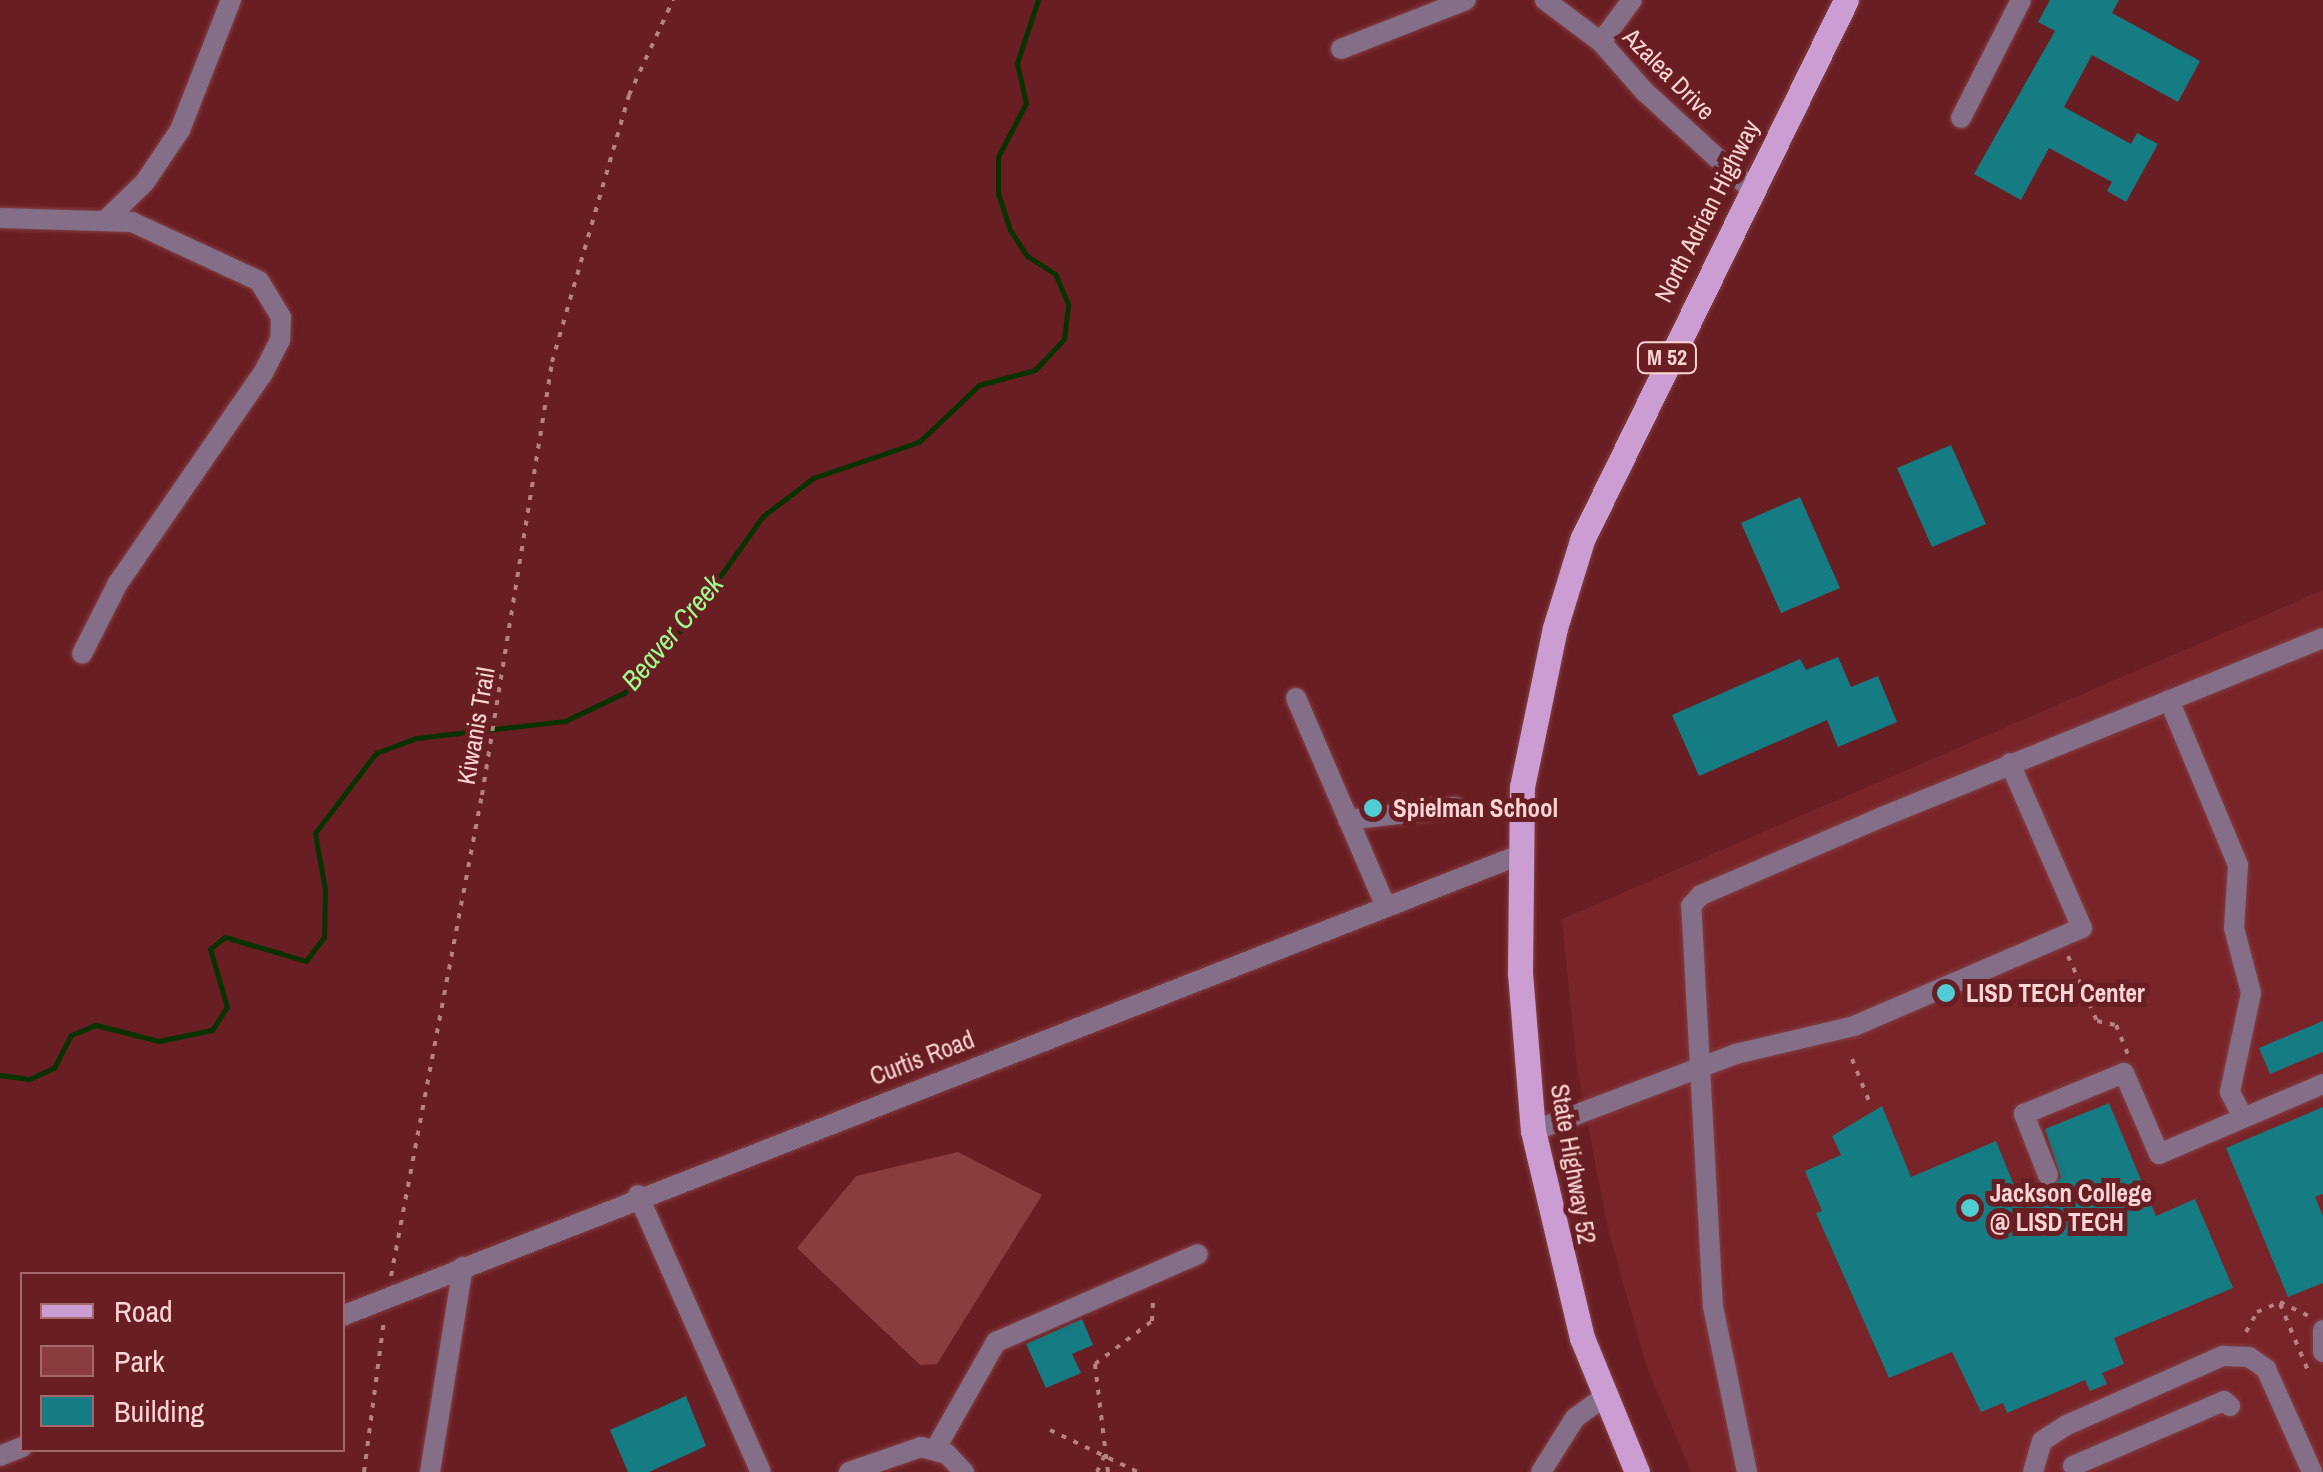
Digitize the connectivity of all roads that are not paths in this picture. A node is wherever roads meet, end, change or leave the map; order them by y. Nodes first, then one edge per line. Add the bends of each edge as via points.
1 (230, 0) edge
2 (1466, 0) edge
3 (1545, 0) edge
4 (1632, 0) edge
5 (1846, 0) edge
6 (2020, 0) edge
7 (1419, 9) edge
8 (1601, 42) junction
9 (1341, 49) dead end
10 (1961, 118) dead end
11 (1752, 190) junction
12 (0, 218) edge
13 (106, 220) junction
14 (2323, 638) edge
15 (82, 654) dead end
16 (1296, 698) dead end
17 (2169, 700) junction
18 (2010, 763) junction
19 (1455, 806) dead end
20 (1348, 820) junction
21 (1522, 854) junction
22 (1385, 905) junction
23 (1702, 1072) junction
24 (2323, 1084) edge
25 (2243, 1118) junction
26 (1532, 1131) junction
27 (2048, 1175) dead end
28 (638, 1195) junction
29 (1198, 1254) dead end
30 (463, 1267) junction
31 (345, 1315) edge
32 (2318, 1324) edge
33 (2323, 1352) edge
34 (1604, 1398) junction
35 (2230, 1406) dead end
36 (936, 1448) junction
37 (2074, 1466) dead end
38 (430, 1472) edge
39 (761, 1472) edge
40 (849, 1472) edge
41 (964, 1472) edge
42 (1541, 1472) edge
43 (1637, 1472) edge
44 (1747, 1472) edge
45 (2033, 1472) edge
46 (2312, 1472) edge

1 - 13 street via 180,130 145,182
2 - 7 street
3 - 8 street, Azalea Drive
4 - 8 street
5 - 11 main road, North Adrian Highway / M 52
6 - 10 street
7 - 9 street
8 - 11 street, Azalea Drive
11 - 21 main road, North Adrian Highway / M 52 via 1582,540 1532,733
12 - 13 street
13 - 15 street via 132,222 260,282 281,317 280,340 118,585
14 - 17 street
16 - 20 street
17 - 18 street
17 - 25 street via 2238,865 2234,928 2251,992 2230,1092
18 - 23 street via 1701,895 1688,922
18 - 23 street via 2082,928 1854,1026 1736,1054
19 - 20 street
20 - 22 street
21 - 22 street, Curtis Road
21 - 26 main road, State Highway 52 via 1520,974
22 - 28 street, Curtis Road
23 - 26 street
23 - 44 street via 1713,1307
24 - 25 street
25 - 27 street via 2160,1154 2124,1072 2024,1114
26 - 34 main road, State Highway 52 via 1558,1252
28 - 30 street, Curtis Road
28 - 39 street
29 - 36 street via 996,1342
30 - 31 street, Curtis Road
30 - 38 street
32 - 33 street
34 - 42 street via 1575,1418
34 - 43 main road, State Highway 52
35 - 37 street via 2224,1401
36 - 40 street
36 - 41 street
45 - 46 street via 2042,1440 2223,1356 2248,1357 2266,1368

